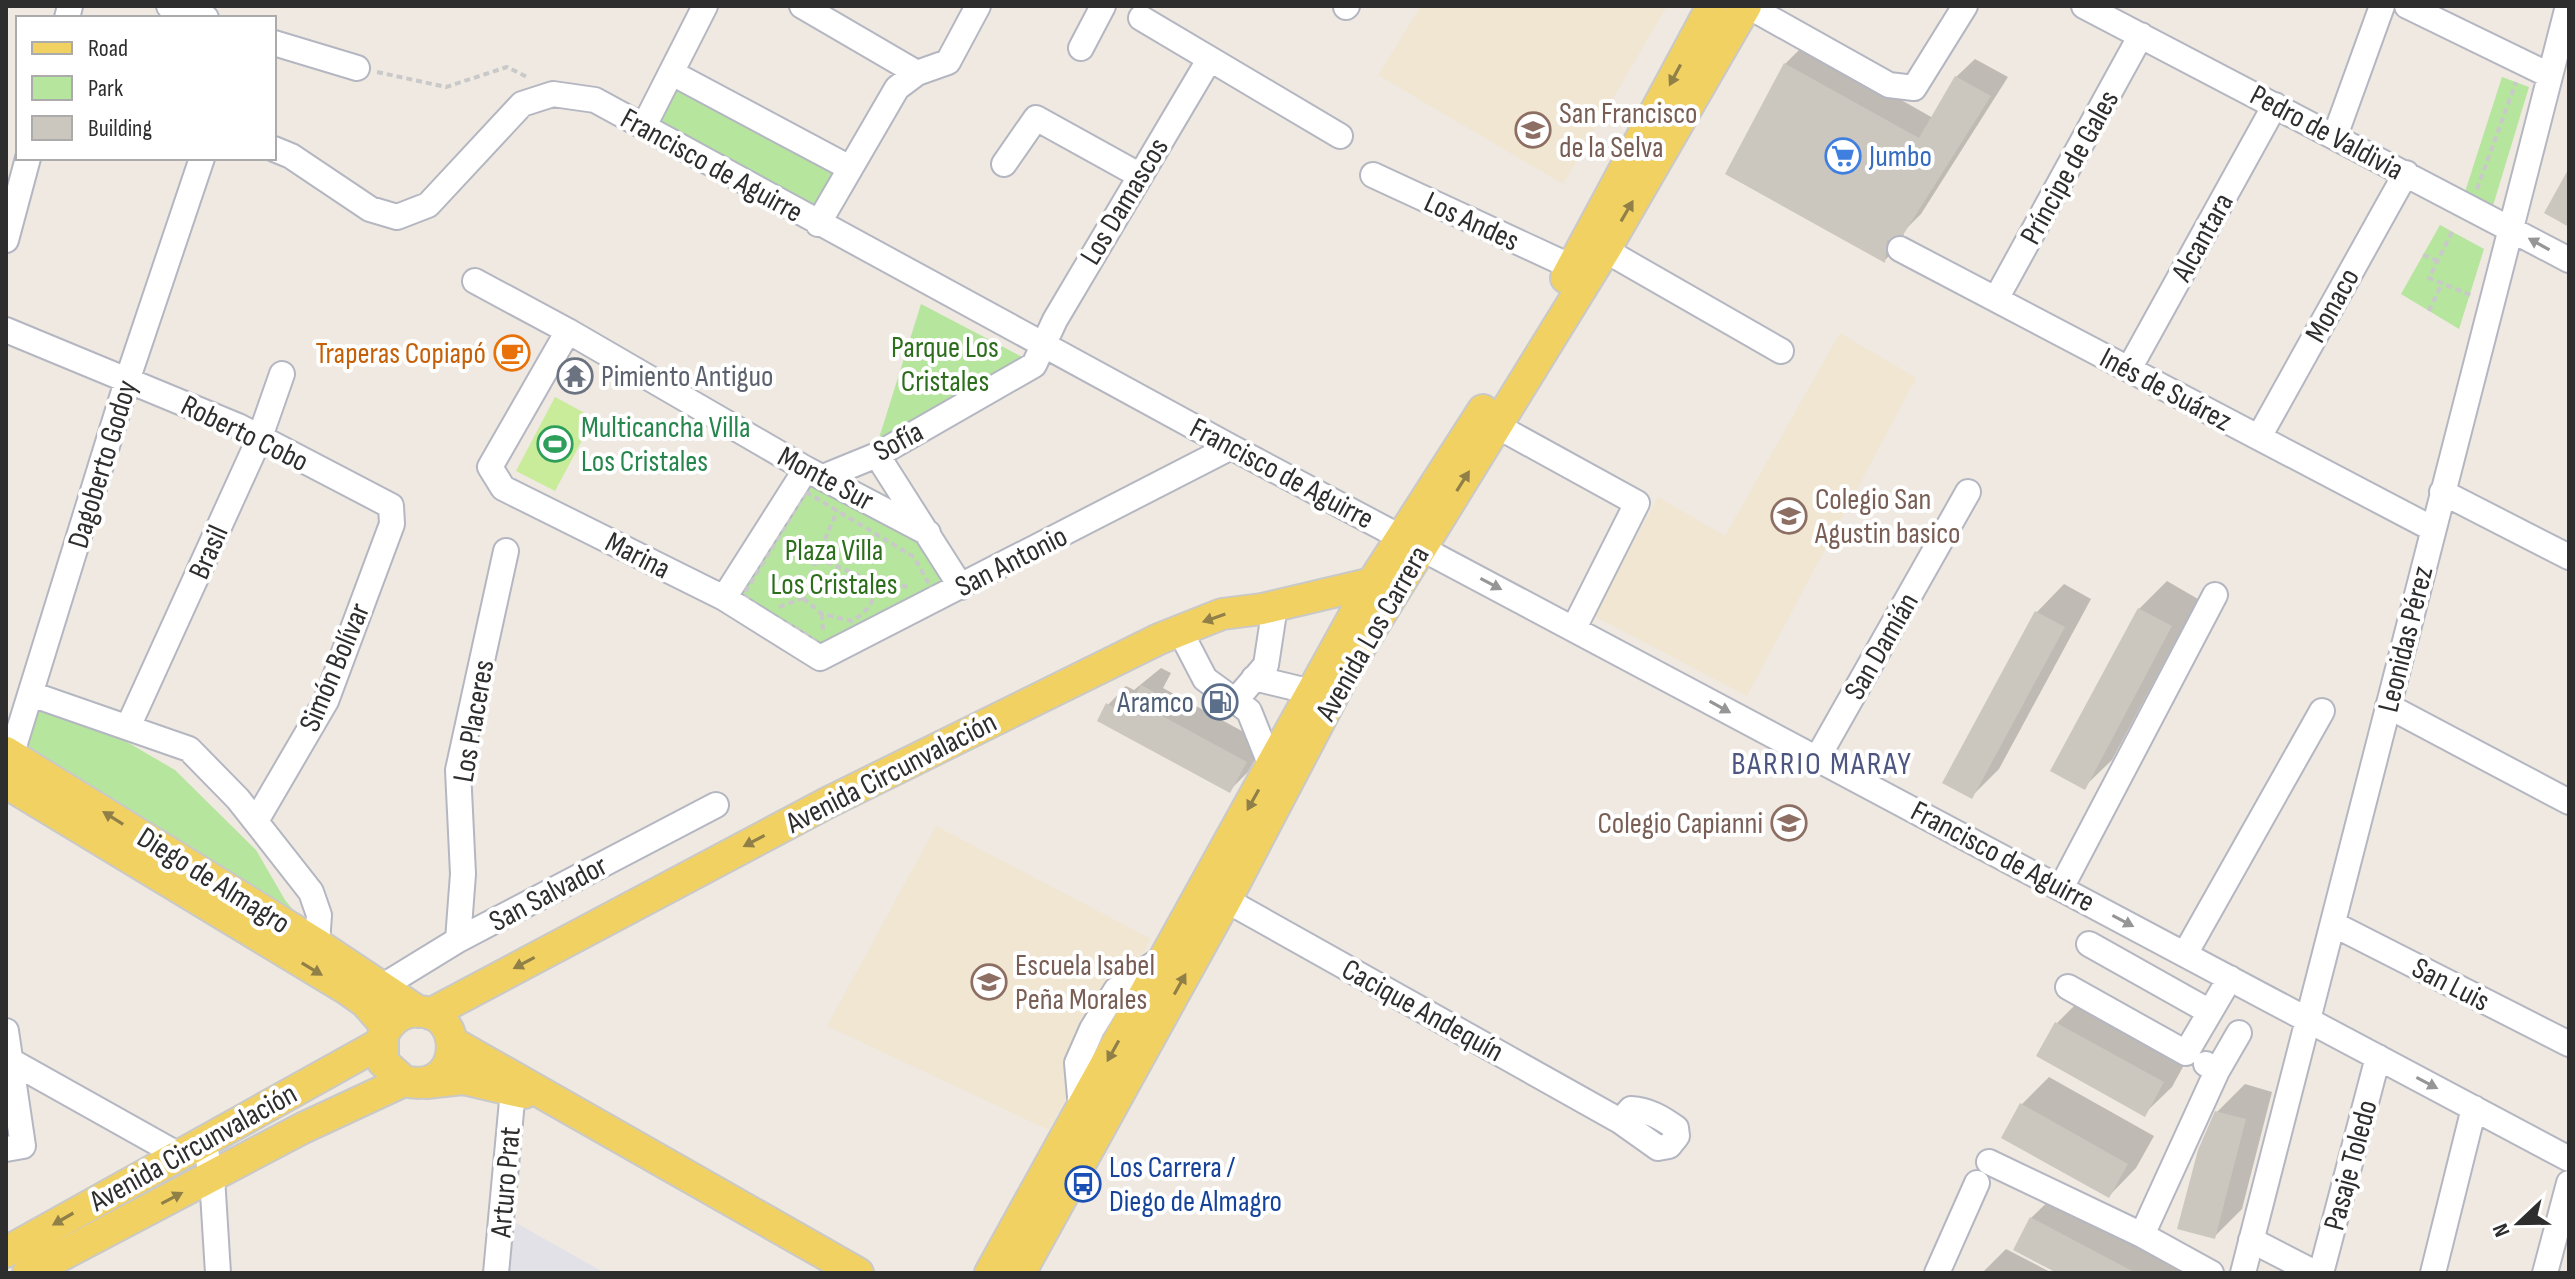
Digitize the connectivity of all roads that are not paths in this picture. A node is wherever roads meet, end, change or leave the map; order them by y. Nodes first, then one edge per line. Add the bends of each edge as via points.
1 (169, 6) edge
2 (705, 6) edge
3 (802, 6) edge
4 (978, 6) edge
5 (1103, 6) edge
6 (1712, 6) edge
7 (1747, 6) edge
8 (1965, 6) edge
9 (2382, 6) edge
10 (2407, 6) edge
11 (2568, 6) edge
12 (2092, 8) edge
13 (203, 13) edge
14 (1141, 18) dead end
15 (2141, 35) junction
16 (2565, 35) edge
17 (276, 44) edge
18 (1081, 48) dead end
19 (1209, 60) junction
20 (357, 68) road end
21 (672, 73) junction
22 (917, 73) junction
23 (2549, 75) junction
24 (2275, 105) junction
25 (644, 126) junction
26 (1340, 136) dead end
27 (2335, 136) junction
28 (276, 150) edge
29 (27, 160) edge
30 (201, 160) edge
31 (1004, 164) dead end
32 (850, 168) junction
33 (2406, 173) junction
34 (1139, 175) junction
35 (1373, 175) dead end
36 (818, 224) junction
37 (2509, 227) junction
38 (6, 240) edge
39 (1900, 249) dead end
40 (1605, 250) junction
41 (2569, 260) edge
42 (1572, 267) junction
43 (475, 281) dead end
44 (1996, 299) junction
45 (6, 330) edge
46 (568, 331) junction
47 (1046, 345) junction
48 (1781, 351) dead end
49 (2129, 369) junction
50 (282, 374) dead end
51 (128, 378) junction
52 (1497, 426) junction
53 (260, 437) junction
54 (2259, 437) junction
55 (1231, 447) junction
56 (877, 455) junction
57 (815, 473) junction
58 (1968, 492) dead end
59 (2442, 492) junction
60 (391, 506) joint
61 (2433, 529) junction
62 (928, 533) junction
63 (1412, 542) junction
64 (506, 551) dead end
65 (2569, 557) edge
66 (1372, 583) junction
67 (961, 587) junction
68 (2215, 595) dead end
69 (724, 598) junction
70 (1275, 606) junction
71 (1574, 628) junction
72 (1180, 631) junction
73 (791, 641) joint
74 (1254, 678) junction
75 (1312, 692) junction
76 (31, 694) junction
77 (1235, 701) junction
78 (2388, 706) junction
79 (2322, 711) dead end
80 (128, 727) junction
81 (1818, 757) junction
82 (8, 765) edge
83 (1271, 766) junction
84 (2569, 802) edge
85 (716, 805) dead end
86 (256, 821) junction
87 (2061, 888) junction
88 (1226, 900) junction
89 (2333, 924) junction
90 (458, 940) junction
91 (317, 944) junction
92 (2089, 944) dead end
93 (2185, 954) junction
94 (2230, 978) junction
95 (383, 986) junction
96 (2068, 987) dead end
97 (2210, 1012) junction
98 (424, 1013) junction
99 (2308, 1020) junction
100 (6, 1031) edge
101 (2239, 1033) dead end
102 (384, 1035) junction
103 (452, 1042) junction
104 (2569, 1044) edge
105 (2186, 1053) junction
106 (2378, 1057) junction
107 (11, 1061) junction
108 (2217, 1071) junction
109 (413, 1082) junction
110 (513, 1090) junction
111 (568, 1107) junction
112 (2474, 1108) junction
113 (1620, 1121) dead end
114 (203, 1139) junction
115 (6, 1149) edge
116 (177, 1154) junction
117 (2569, 1159) edge
118 (212, 1177) junction
119 (2569, 1183) edge
120 (2142, 1235) junction
121 (2251, 1240) junction
122 (6, 1252) edge
123 (28, 1273) edge
124 (218, 1273) edge
125 (496, 1273) edge
126 (858, 1273) edge
127 (990, 1273) edge
128 (1020, 1273) edge
129 (1937, 1273) edge
130 (2211, 1273) edge
131 (2243, 1273) edge
132 (2318, 1273) edge
133 (2433, 1273) edge
134 (2545, 1273) edge

1 - 13 street
2 - 21 street
3 - 22 street
4 - 22 street via 948,62
5 - 18 street
6 -> 42 main road, Avenida Los Carrera
7 - 8 street via 1889,85 1914,88
40 -> 7 main road, Avenida Los Carrera
9 - 27 street
10 - 23 street
11 - 16 street, Leonidas Pérez
12 - 15 street, Pedro de Valdivia
14 - 19 street
15 - 24 street, Pedro de Valdivia
15 - 44 street, Príncipe de Gales
16 - 23 street, Leonidas Pérez
17 - 20 street
19 - 26 street
19 - 34 street, Los Damascos
21 - 25 street
21 - 32 street, Francisco de Aguirre
22 - 32 street via 888,99
23 - 37 street, Leonidas Pérez
24 - 27 street, Pedro de Valdivia
24 - 49 street, Alcantara
25 - 28 street, Francisco de Aguirre via 595,100 553,94 522,104 428,205 397,217 370,209
25 - 36 street, Francisco de Aguirre
27 - 33 street, Pedro de Valdivia
29 - 38 street
30 - 51 street, Dagoberto Godoy
31 - 34 street via 1036,118
32 - 36 street
33 - 37 street, Pedro de Valdivia
33 - 54 street, Monaco
34 - 47 street, Los Damascos via 1055,320
35 - 42 street, Los Andes
36 - 47 street, Francisco de Aguirre
41 -> 37 street, Pedro de Valdivia
37 - 59 street, Leonidas Pérez
39 - 44 street, Inés de Suárez
40 - 48 street
40 - 52 main road, Avenida Los Carrera
42 - 63 main road, Avenida Los Carrera
43 - 46 street, Monte Sur
44 - 49 street, Inés de Suárez
45 - 51 street, Roberto Cobo
46 - 57 street, Monte Sur
46 - 69 street, Marina via 490,467 503,488
47 - 55 street, Francisco de Aguirre
47 - 56 street, Sofía via 1034,365
49 - 54 street, Inés de Suárez
50 - 53 street, Brasil
51 - 53 street, Roberto Cobo
51 - 76 street, Dagoberto Godoy
63 -> 52 main road, Avenida Los Carrera
52 - 71 street via 1637,503
53 - 60 street, Roberto Cobo
53 - 80 street, Brasil
54 - 61 street, Inés de Suárez
55 - 63 street, Francisco de Aguirre
55 - 67 street, San Antonio
56 - 57 street, Sofía
56 - 62 street
57 - 62 street, Monte Sur
57 - 69 street
58 - 81 street, San Damián
59 - 61 street, Leonidas Pérez
59 - 65 street
60 - 86 street, Simón Bolívar via 392,524 326,701
61 - 78 street, Leonidas Pérez
62 - 67 street
63 - 66 main road, Avenida Los Carrera
63 -> 71 street, Francisco de Aguirre
63 - 88 main road, Avenida Los Carrera
64 - 90 street, Los Placeres via 458,770 463,874
66 - 70 main road, Avenida Circunvalación
66 - 75 main road, Avenida Los Carrera
67 - 73 street, San Antonio via 820,658
68 - 87 street
69 - 73 street, Marina
70 -> 72 main road, Avenida Circunvalación via 1222,614
70 - 74 street via 1266,665
71 -> 81 street, Francisco de Aguirre
72 - 77 street via 1205,679
72 -> 98 main road, Avenida Circunvalación via 827,803
74 - 75 street
74 - 77 street
75 - 83 main road, Avenida Los Carrera
76 - 80 street
76 - 82 street, Dagoberto Godoy
77 - 83 street via 1249,711
78 - 84 street
78 - 89 street, Leonidas Pérez
79 - 93 street
80 - 86 street via 189,749
81 - 87 street, Francisco de Aguirre
91 -> 82 main road, Diego de Almagro
82 -> 102 main road, Diego de Almagro via 365,1002
83 -> 127 main road, Avenida Los Carrera
85 - 90 street, San Salvador
86 - 91 street via 316,903
87 -> 93 street, Francisco de Aguirre
88 - 113 street, Cacique Andequín
128 -> 88 main road, Avenida Los Carrera
89 - 99 street, Leonidas Pérez
89 - 104 street, San Luis
90 - 95 street, San Salvador
91 - 95 main road, Diego de Almagro
92 - 97 street
93 - 94 street, Francisco de Aguirre
94 - 97 street
94 - 99 street, Francisco de Aguirre
95 - 98 main road, Diego de Almagro
96 - 105 street
97 - 105 street
98 - 102 main road, Avenida Circunvalación via 401,1015
98 - 103 main road via 445,1025
99 - 106 street, Francisco de Aguirre
99 - 121 street, Leonidas Pérez
100 - 107 street
101 - 108 street
102 - 109 main road via 383,1062
102 - 114 main road, Avenida Circunvalación
103 - 109 main road, Avenida Circunvalación via 446,1069
103 - 111 main road
105 - 108 street
106 -> 112 street, Francisco de Aguirre
106 - 132 street, Pasaje Toledo
107 - 115 street via 23,1146
107 - 116 street
108 - 120 street
109 - 110 main road via 463,1079
109 - 118 main road, Avenida Circunvalación via 303,1128
110 - 111 main road
110 - 125 street, Arturo Prat
111 - 126 main road
112 - 117 street, Francisco de Aguirre
112 - 133 street
114 - 116 main road, Avenida Circunvalación
114 - 118 street
116 -> 122 main road, Avenida Circunvalación
123 -> 118 main road, Avenida Circunvalación
118 - 124 street
119 - 134 street
120 - 129 street via 1983,1172
120 - 130 street
121 - 131 street, Leonidas Pérez
121 - 132 street

